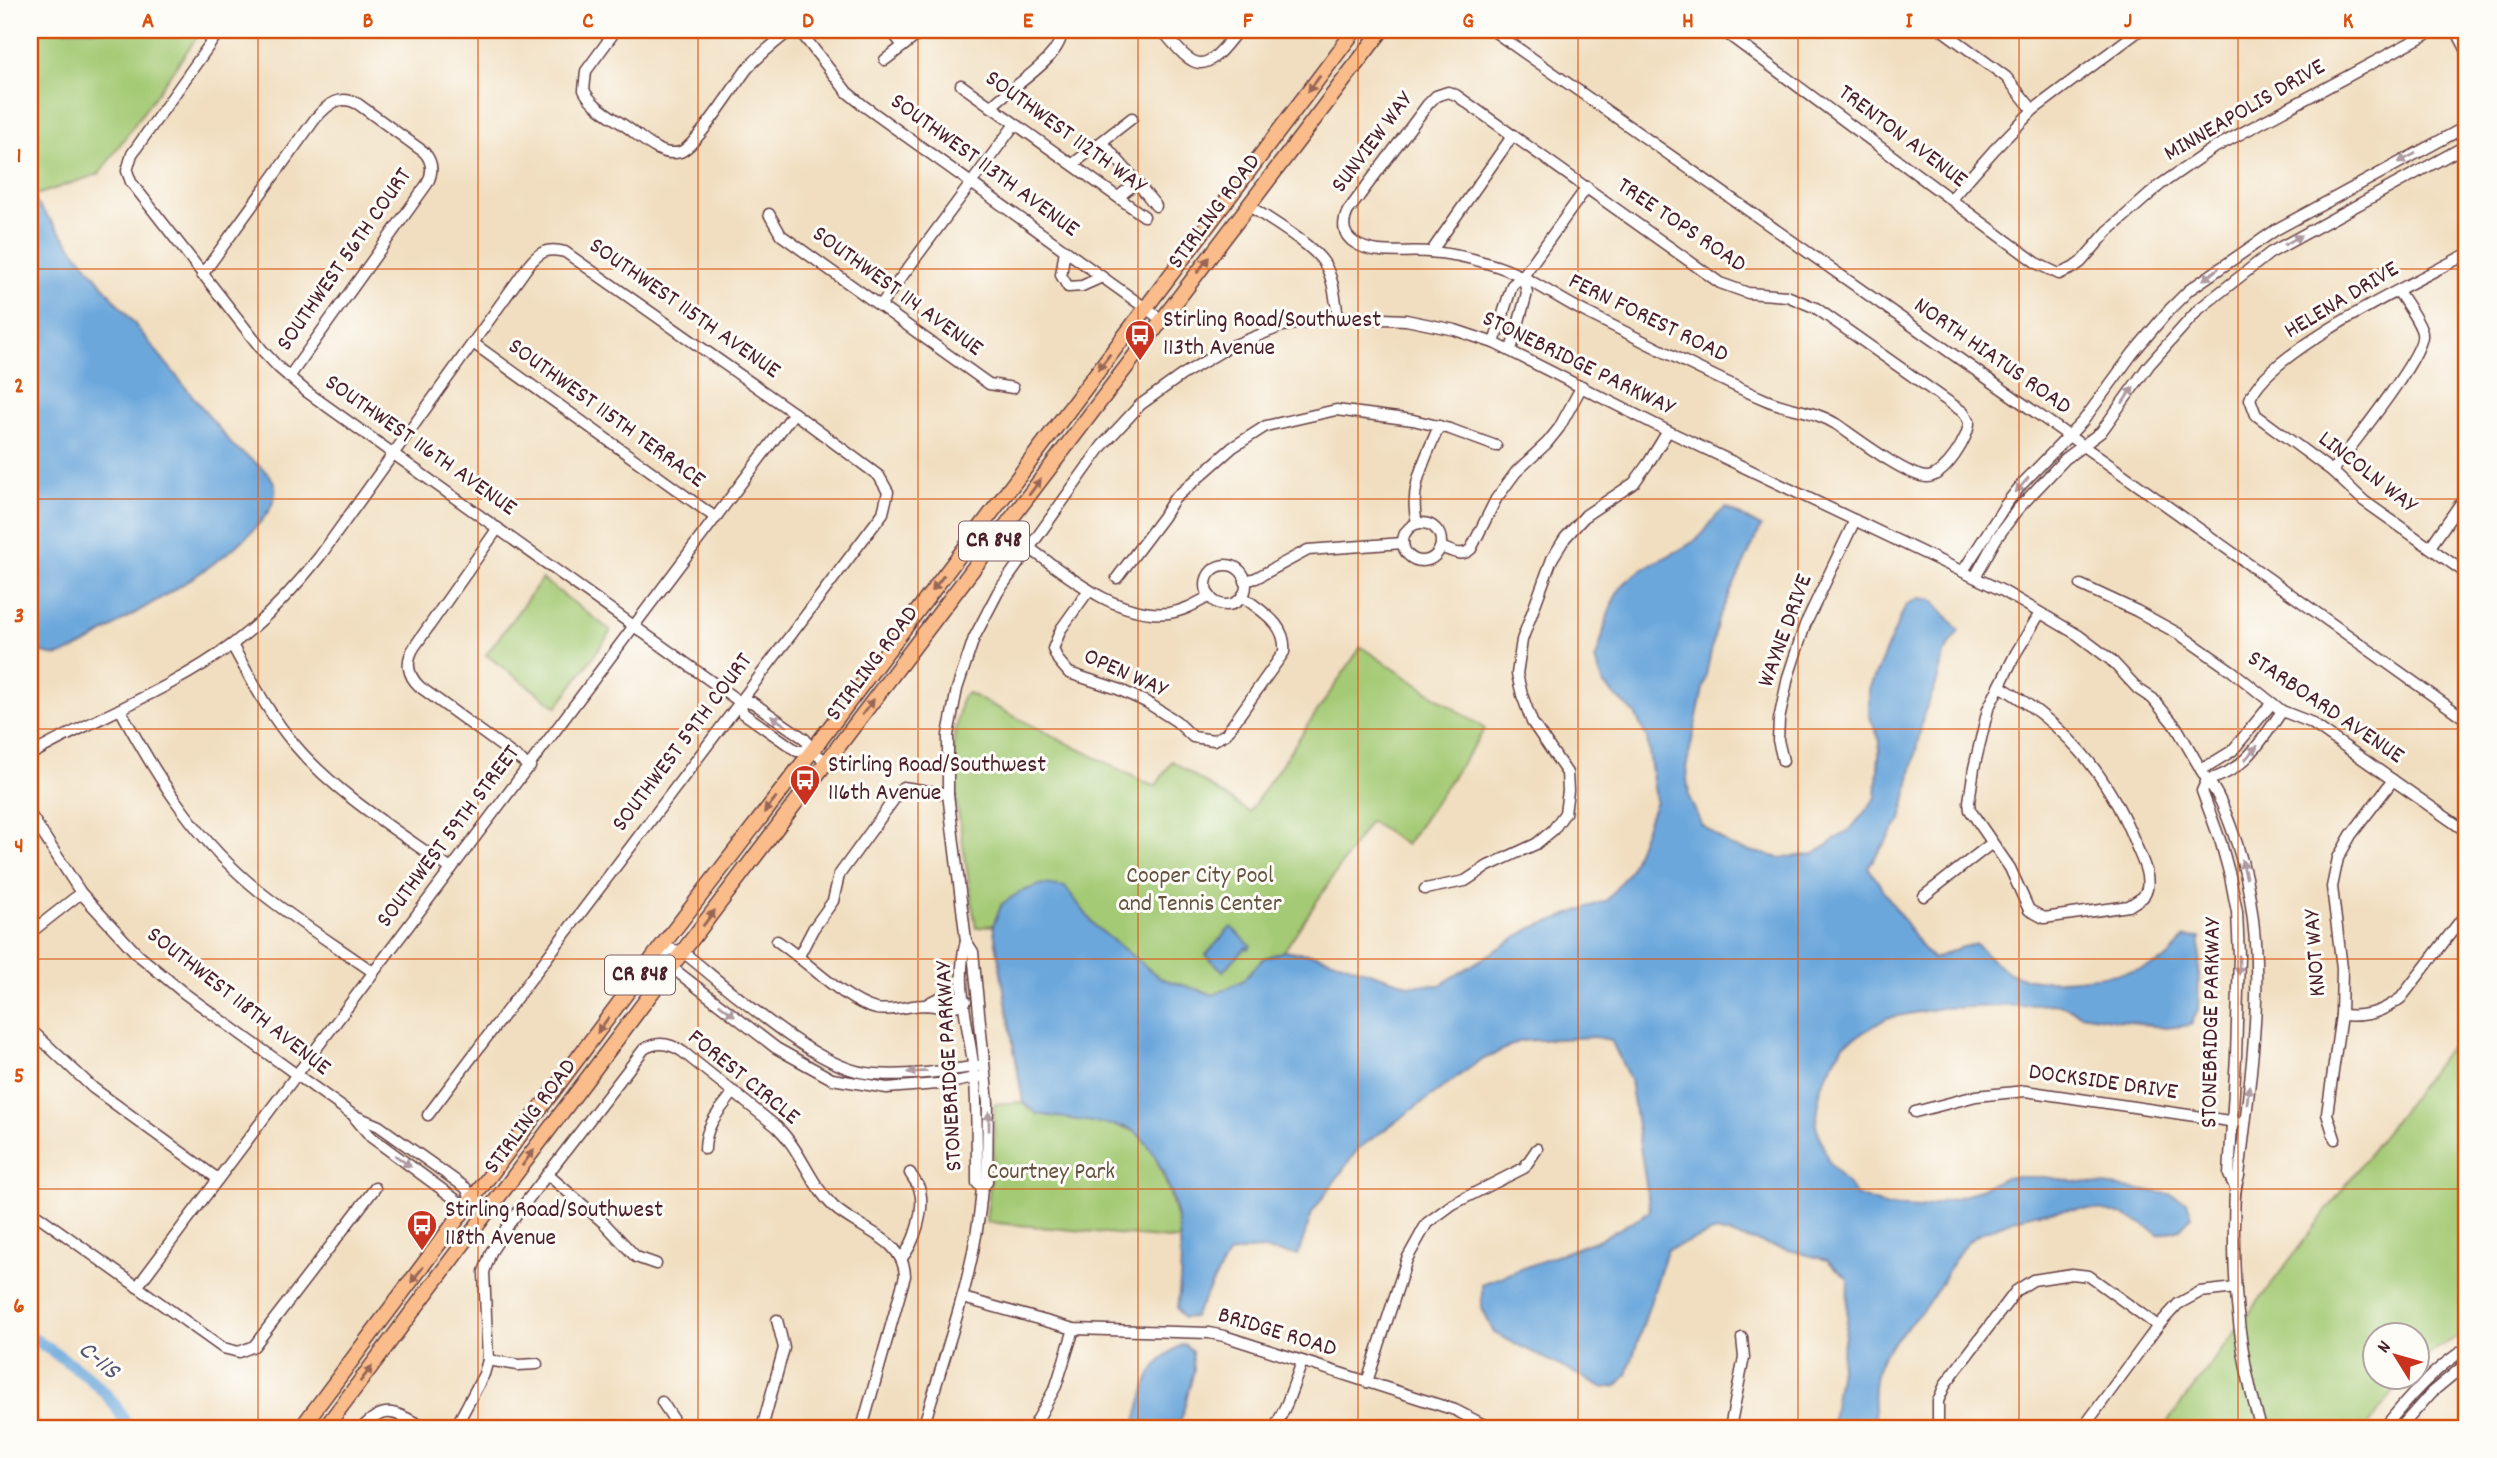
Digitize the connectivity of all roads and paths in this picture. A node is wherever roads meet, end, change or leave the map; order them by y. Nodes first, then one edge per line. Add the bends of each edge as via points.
1 (220, 30) edge
2 (616, 30) edge
3 (792, 30) edge
4 (799, 30) edge
5 (891, 30) edge
6 (924, 30) edge
7 (1162, 30) edge
8 (1238, 30) edge
9 (1355, 30) edge
10 (1382, 30) edge
11 (1492, 30) edge
12 (1722, 30) edge
13 (1942, 30) edge
14 (2140, 30) edge
15 (2434, 30) edge
16 (2456, 30) edge
17 (1062, 31) edge
18 (903, 46) junction
19 (2467, 51) edge
20 (885, 60) dead end
21 (961, 85) dead end
22 (1444, 93) joint
23 (991, 107) junction
24 (2033, 110) junction
25 (1132, 118) dead end
26 (1015, 124) junction
27 (2467, 126) edge
28 (1513, 135) junction
29 (1102, 142) junction
30 (2467, 145) edge
31 (1073, 164) junction
32 (1131, 175) junction
33 (972, 184) junction
34 (1587, 187) junction
35 (1118, 197) junction
36 (1951, 199) junction
37 (1248, 205) junction
38 (1156, 206) dead end
39 (769, 214) dead end
40 (1144, 216) dead end
41 (1343, 224) joint
42 (1065, 250) junction
43 (1431, 252) junction
44 (2467, 254) edge
45 (2059, 274) joint
46 (202, 275) junction
47 (1102, 276) junction
48 (1523, 276) junction
49 (2398, 291) junction
50 (880, 306) junction
51 (1145, 308) junction
52 (1338, 317) junction
53 (1162, 320) junction
54 (2157, 324) junction
55 (2173, 336) junction
56 (473, 343) junction
57 (1494, 343) junction
58 (1511, 350) junction
59 (289, 377) junction
60 (1582, 386) junction
61 (1013, 388) dead end
62 (2250, 399) joint
63 (794, 413) junction
64 (1439, 426) junction
65 (1668, 431) junction
66 (2069, 436) junction
67 (1496, 446) dead end
68 (2083, 446) junction
69 (394, 453) junction
70 (2332, 471) junction
71 (1934, 476) joint
72 (2467, 495) edge
73 (716, 518) junction
74 (1854, 520) junction
75 (1417, 523) junction
76 (498, 528) junction
77 (1403, 543) junction
78 (1028, 547) junction
79 (1441, 547) junction
80 (2430, 547) junction
81 (1963, 571) junction
82 (2467, 574) edge
83 (1975, 577) junction
84 (1117, 578) dead end
85 (1245, 581) junction
86 (2081, 586) dead end
87 (1089, 590) junction
88 (1210, 596) junction
89 (1242, 596) junction
90 (2040, 613) junction
91 (636, 626) junction
92 (232, 645) junction
93 (2000, 687) junction
94 (740, 702) junction
95 (2272, 703) junction
96 (120, 709) junction
97 (2282, 711) junction
98 (2467, 720) edge
99 (811, 751) junction
100 (30, 755) edge
101 (1783, 761) dead end
102 (827, 762) junction
103 (530, 767) junction
104 (2204, 775) junction
105 (2393, 780) junction
106 (948, 794) junction
107 (30, 814) edge
108 (2467, 832) edge
109 (1992, 843) junction
110 (451, 869) junction
111 (1425, 889) dead end
112 (82, 893) junction
113 (1924, 896) dead end
114 (2467, 912) edge
115 (30, 933) edge
116 (777, 941) dead end
117 (966, 941) junction
118 (661, 947) junction
119 (683, 952) junction
120 (799, 956) junction
121 (671, 967) junction
122 (373, 972) junction
123 (979, 999) junction
124 (964, 1001) junction
125 (2341, 1015) junction
126 (30, 1029) edge
127 (980, 1072) junction
128 (296, 1075) junction
129 (734, 1092) junction
130 (1915, 1112) dead end
131 (428, 1115) dead end
132 (2232, 1122) junction
133 (2245, 1124) junction
134 (2335, 1139) dead end
135 (705, 1149) dead end
136 (1537, 1149) dead end
137 (910, 1173) dead end
138 (547, 1174) junction
139 (218, 1179) junction
140 (2235, 1187) junction
141 (375, 1188) dead end
142 (472, 1202) junction
143 (30, 1210) edge
144 (488, 1213) junction
145 (901, 1259) junction
146 (656, 1264) dead end
147 (137, 1287) junction
148 (2236, 1288) junction
149 (963, 1298) junction
150 (777, 1320) dead end
151 (2158, 1326) junction
152 (1074, 1329) junction
153 (1742, 1338) dead end
154 (2467, 1348) edge
155 (488, 1360) junction
156 (1302, 1362) junction
157 (2467, 1363) edge
158 (537, 1364) dead end
159 (1367, 1382) junction
160 (663, 1402) dead end
161 (1940, 1426) edge
162 (301, 1428) edge
163 (325, 1428) edge
164 (362, 1428) edge
165 (425, 1428) edge
166 (455, 1428) edge
167 (674, 1428) edge
168 (762, 1428) edge
169 (862, 1428) edge
170 (923, 1428) edge
171 (1033, 1428) edge
172 (1275, 1428) edge
173 (1490, 1428) edge
174 (1730, 1428) edge
175 (2082, 1428) edge
176 (2261, 1428) edge
177 (2384, 1428) edge
178 (2400, 1428) edge

1 - 46 street, SOUTHWEST 116TH AVENUE via 132,154 127,171
2 - 3 street via 586,71 583,85 587,96 653,146 674,153 687,149 747,69
4 - 33 street, SOUTHWEST 113TH AVENUE via 847,92
5 - 18 street
6 - 18 street
7 - 8 street via 1185,57 1198,62 1217,56
9 -> 51 main road, STIRLING ROAD / CR 848
10 - 37 main road, STIRLING ROAD / CR 848
11 - 66 street, NORTH HIATUS ROAD
12 - 36 street, TRENTON AVENUE
13 - 24 street via 2006,77
14 - 24 street
15 - 45 street, MINNEAPOLIS DRIVE via 2212,149 2160,185 2081,262
16 - 19 street
17 - 23 street via 1053,54
18 - 20 street
21 - 23 street, SOUTHWEST 112TH WAY
22 - 28 street, TREE TOPS ROAD via 1456,95
22 - 41 street, SUNVIEW WAY via 1428,104
23 - 26 street, SOUTHWEST 112TH WAY
24 - 36 street
25 - 29 street
26 - 31 street, SOUTHWEST 112TH WAY
26 - 33 street
27 -> 54 street via 2277,229 2189,290
28 - 34 street, TREE TOPS ROAD
28 - 43 street
29 - 31 street
29 - 32 street
55 -> 30 street via 2270,253
31 - 35 street, SOUTHWEST 112TH WAY
32 - 35 street via 1131,187
32 - 38 street
33 - 42 street, SOUTHWEST 113TH AVENUE
33 - 50 street
34 - 48 street
34 - 71 street, TREE TOPS ROAD via 1720,283 1748,293 1787,296 1816,308 1957,407 1969,421 1966,437
35 - 40 street, SOUTHWEST 112TH WAY
36 - 45 street, TRENTON AVENUE via 2038,264
37 - 52 street via 1323,261 1333,284
53 -> 37 main road, STIRLING ROAD / CR 848
39 - 50 street, SOUTHWEST 114 AVENUE via 781,235
41 - 43 street, FERN FOREST ROAD via 1349,239 1363,247
42 - 47 street, SOUTHWEST 113TH AVENUE
42 - 47 street via 1061,275 1068,287
43 - 48 street, FERN FOREST ROAD
44 - 49 street, HELENA DRIVE
46 - 59 street, SOUTHWEST 116TH AVENUE
46 - 59 street, SOUTHWEST 56TH COURT via 327,105 348,99 424,152 431,165 427,184
47 - 51 street, SOUTHWEST 113TH AVENUE
48 - 57 street via 1512,285
48 - 58 street via 1527,293
48 - 71 street, FERN FOREST ROAD via 1559,299 1764,400 1824,417 1877,453 1917,474
49 - 62 street, HELENA DRIVE via 2300,348 2260,381
49 - 70 street via 2423,333 2421,347
50 - 61 street, SOUTHWEST 114 AVENUE via 989,384
51 - 53 street, SOUTHWEST 113TH AVENUE
51 -> 99 main road, STIRLING ROAD / CR 848
52 - 57 street, STONEBRIDGE PARKWAY via 1406,320
52 - 78 street, STONEBRIDGE PARKWAY via 1282,326 1227,348 1140,405 1102,446
102 -> 53 main road, STIRLING ROAD / CR 848
54 - 55 street
54 - 66 street
68 -> 55 street via 2101,432
56 - 63 street, SOUTHWEST 115TH AVENUE via 535,257 546,250 565,251
56 - 69 street
56 - 73 street, SOUTHWEST 115TH TERRACE
57 - 58 street, STONEBRIDGE PARKWAY
58 - 60 street, STONEBRIDGE PARKWAY
59 - 69 street, SOUTHWEST 116TH AVENUE
60 - 65 street, STONEBRIDGE PARKWAY
60 - 79 street via 1559,428 1501,492 1471,549 1458,553
62 - 70 street, LINCOLN WAY via 2256,415
63 - 73 street, SOUTHWEST 59TH STREET
63 - 94 street, SOUTHWEST 59TH COURT via 879,476 887,486 888,499 883,513
64 - 67 street
64 - 75 street via 1415,489
64 - 84 street via 1336,410 1266,426 1233,447 1174,499
65 - 74 street, STONEBRIDGE PARKWAY
65 - 111 street via 1634,483 1587,515 1564,538 1522,640 1517,674 1522,695 1532,722 1567,773 1565,813 1536,844 1465,881
66 - 68 street, NORTH HIATUS ROAD
66 -> 81 street via 2014,494
68 - 83 street via 2017,510
68 - 98 street, NORTH HIATUS ROAD
69 - 76 street, SOUTHWEST 116TH AVENUE
69 - 92 street via 304,576
70 - 80 street, LINCOLN WAY via 2364,501
72 - 80 street
73 - 91 street, SOUTHWEST 59TH STREET
74 - 81 street, STONEBRIDGE PARKWAY
74 - 101 street, WAYNE DRIVE via 1805,625 1788,677 1779,720
75 - 77 street via 1408,528
75 - 79 street via 1437,529
76 - 91 street, SOUTHWEST 116TH AVENUE
76 - 103 street via 415,646 408,667 420,687
77 - 79 street via 1410,557 1422,561 1434,558
77 - 85 street via 1308,550
78 - 87 street
78 - 106 street, STONEBRIDGE PARKWAY via 974,638 957,689 948,735
80 - 82 street, LINCOLN WAY
81 - 83 street, STONEBRIDGE PARKWAY
83 - 90 street, STONEBRIDGE PARKWAY
85 - 88 street via 1234,567 1221,566 1208,579
85 - 89 street
86 - 95 street, STARBOARD AVENUE via 2179,635
87 - 88 street via 1126,607 1168,613
87 - 89 street, OPEN WAY via 1061,629 1053,649 1058,660 1069,673 1137,698 1193,737 1214,740 1227,734 1284,652 1286,639 1280,626
88 - 89 street via 1226,605
90 - 93 street
90 - 104 street, STONEBRIDGE PARKWAY via 2111,660 2153,699 2177,728
91 - 94 street, SOUTHWEST 116TH AVENUE
91 - 103 street, SOUTHWEST 59TH STREET
92 - 96 street
92 - 110 street via 272,715 313,765
93 - 109 street via 1988,709 1970,810
93 - 109 street via 2056,725 2093,767 2123,816 2148,882 2143,897 2129,906 2044,918 2026,905 2010,868
94 - 99 street, SOUTHWEST 116TH AVENUE via 743,713 797,751
94 - 131 street, SOUTHWEST 59TH COURT
95 - 97 street, STARBOARD AVENUE
95 - 104 street via 2232,751
96 - 100 street
96 - 122 street via 166,790 211,844 260,891
104 -> 97 street via 2217,778 2245,761
97 - 105 street, STARBOARD AVENUE via 2310,722
99 - 102 street, SOUTHWEST 116TH AVENUE
99 -> 118 main road, STIRLING ROAD / CR 848
119 -> 102 main road, STIRLING ROAD / CR 848
103 - 110 street, SOUTHWEST 59TH STREET
104 -> 132 street, STONEBRIDGE PARKWAY via 2202,791 2221,843 2236,912 2239,956
133 -> 104 street, STONEBRIDGE PARKWAY via 2256,1009 2252,904 2237,844
105 - 108 street, STARBOARD AVENUE
105 - 125 street, KNOT WAY via 2351,835 2336,867 2332,887 2342,968
106 - 117 street, STONEBRIDGE PARKWAY
106 - 120 street via 903,787 839,875 832,901
107 - 112 street, SOUTHWEST 118TH AVENUE
109 - 113 street
110 - 122 street, SOUTHWEST 59TH STREET
112 - 115 street
112 - 128 street, SOUTHWEST 118TH AVENUE via 138,954
114 - 125 street via 2401,998 2371,1015
116 - 120 street
117 - 123 street, STONEBRIDGE PARKWAY via 973,952
117 - 124 street, STONEBRIDGE PARKWAY
118 - 119 street
118 - 121 street
118 -> 142 main road, STIRLING ROAD / CR 848
119 - 121 main road, STIRLING ROAD / CR 848
127 -> 119 street via 865,1073 838,1064 794,1040
120 - 124 street via 849,996 878,1009 926,1005 952,996
121 -> 127 street via 776,1048 832,1079 887,1088 950,1083
144 -> 121 main road, STIRLING ROAD / CR 848
122 - 128 street, SOUTHWEST 59TH STREET
123 - 124 street
123 - 127 street, STONEBRIDGE PARKWAY
124 - 127 street, STONEBRIDGE PARKWAY
125 - 134 street, KNOT WAY via 2327,1114
126 - 139 street via 93,1088
127 - 149 street, STONEBRIDGE PARKWAY via 977,1182 982,1188
128 - 139 street, SOUTHWEST 59TH STREET
128 - 142 street, SOUTHWEST 118TH AVENUE via 353,1115 401,1141 466,1188
129 - 135 street via 710,1123
129 - 138 street, FOREST CIRCLE via 674,1045 652,1044
129 - 145 street, FOREST CIRCLE via 785,1134 833,1206 886,1241
130 - 132 street, DOCKSIDE DRIVE via 1976,1096 2025,1091
132 - 133 street, DOCKSIDE DRIVE
132 - 140 street, STONEBRIDGE PARKWAY via 2229,1175
133 - 140 street, STONEBRIDGE PARKWAY
136 - 159 street via 1524,1168 1453,1204 1427,1223 1407,1259
137 - 145 street via 919,1189 920,1205 915,1238
138 - 146 street via 636,1257
138 - 155 street, FOREST CIRCLE via 491,1252 484,1272
139 - 147 street, SOUTHWEST 59TH STREET
140 - 148 street, STONEBRIDGE PARKWAY
141 - 147 street via 254,1346 239,1352 223,1348
142 - 144 street, SOUTHWEST 118TH AVENUE
142 -> 162 main road, STIRLING ROAD / CR 848
143 - 147 street
163 -> 144 main road, STIRLING ROAD / CR 848
145 - 169 street via 905,1276
148 - 151 street via 2200,1292 2178,1304
148 - 176 street, STONEBRIDGE PARKWAY via 2245,1360
149 - 152 street, BRIDGE ROAD
149 - 170 street, STONEBRIDGE PARKWAY
150 - 168 street via 784,1348
151 - 161 street via 2089,1276 2033,1280 2015,1291 1946,1383 1938,1401
151 - 175 street
152 - 156 street, BRIDGE ROAD via 1209,1333
152 - 171 street via 1056,1386
153 - 174 street via 1744,1357
154 - 177 street via 2423,1383
155 - 158 street
155 - 166 street, FOREST CIRCLE via 480,1386
156 - 159 street, BRIDGE ROAD
156 - 172 street
157 - 178 street via 2432,1392
159 - 173 street, BRIDGE ROAD via 1455,1410
160 - 167 street
164 - 165 street via 378,1413 394,1412

